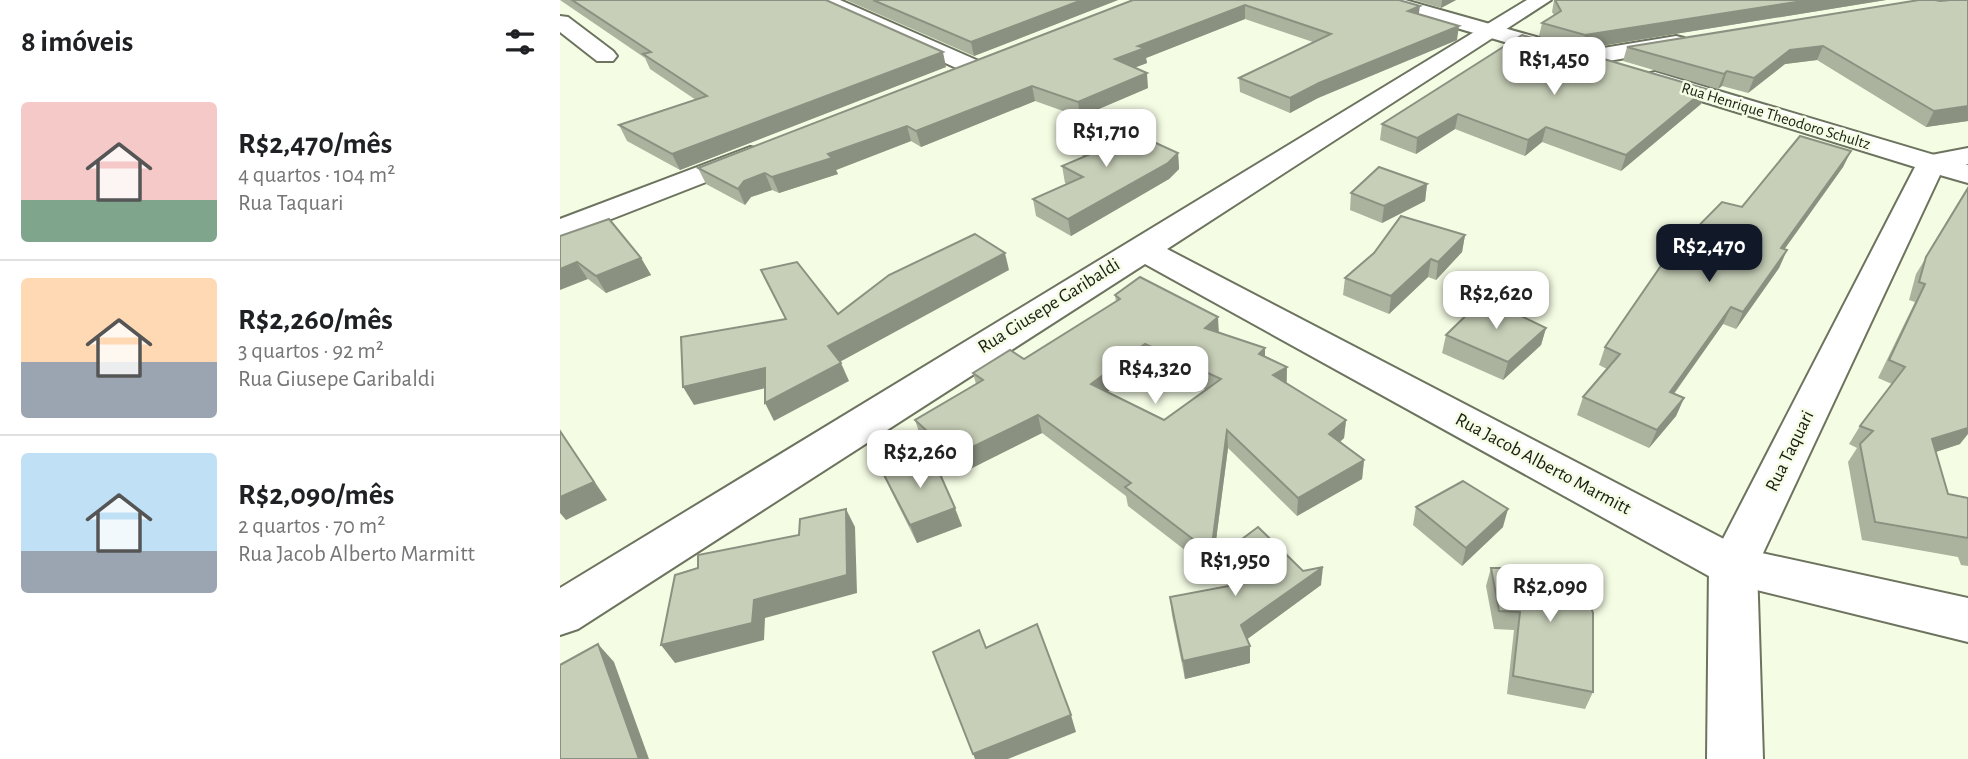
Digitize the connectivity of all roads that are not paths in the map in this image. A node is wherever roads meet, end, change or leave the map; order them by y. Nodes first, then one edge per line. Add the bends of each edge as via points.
1 (822, 0) edge
2 (1382, 0) edge
3 (1541, 0) edge
4 (560, 22) edge
5 (1491, 32) junction
6 (1695, 40) edge
7 (605, 56) dead end
8 (1585, 58) junction
9 (934, 83) edge
10 (780, 144) edge
11 (1968, 156) edge
12 (1931, 163) junction
13 (1968, 174) edge
14 (560, 230) edge
15 (1140, 248) junction
16 (1733, 566) junction
17 (560, 614) edge
18 (1968, 620) edge
19 (1735, 759) edge

1 - 9 street via 986,63
2 - 5 street, Rua Henrique Theodoro Schultz
3 - 5 street, Rua Giusepe Garibaldi
4 - 7 street
5 - 8 street, Rua Henrique Theodoro Schultz
5 - 15 street, Rua Giusepe Garibaldi
6 - 8 street
8 - 12 street, Rua Henrique Theodoro Schultz
10 - 14 street
11 - 12 street
12 - 13 street, Rua Henrique Theodoro Schultz
12 - 16 street, Rua Taquari
15 - 16 street, Rua Jacob Alberto Marmitt
15 - 17 street, Rua Giusepe Garibaldi
16 - 18 street, Rua Jacob Alberto Marmitt
16 - 19 street, Rua Taquari

